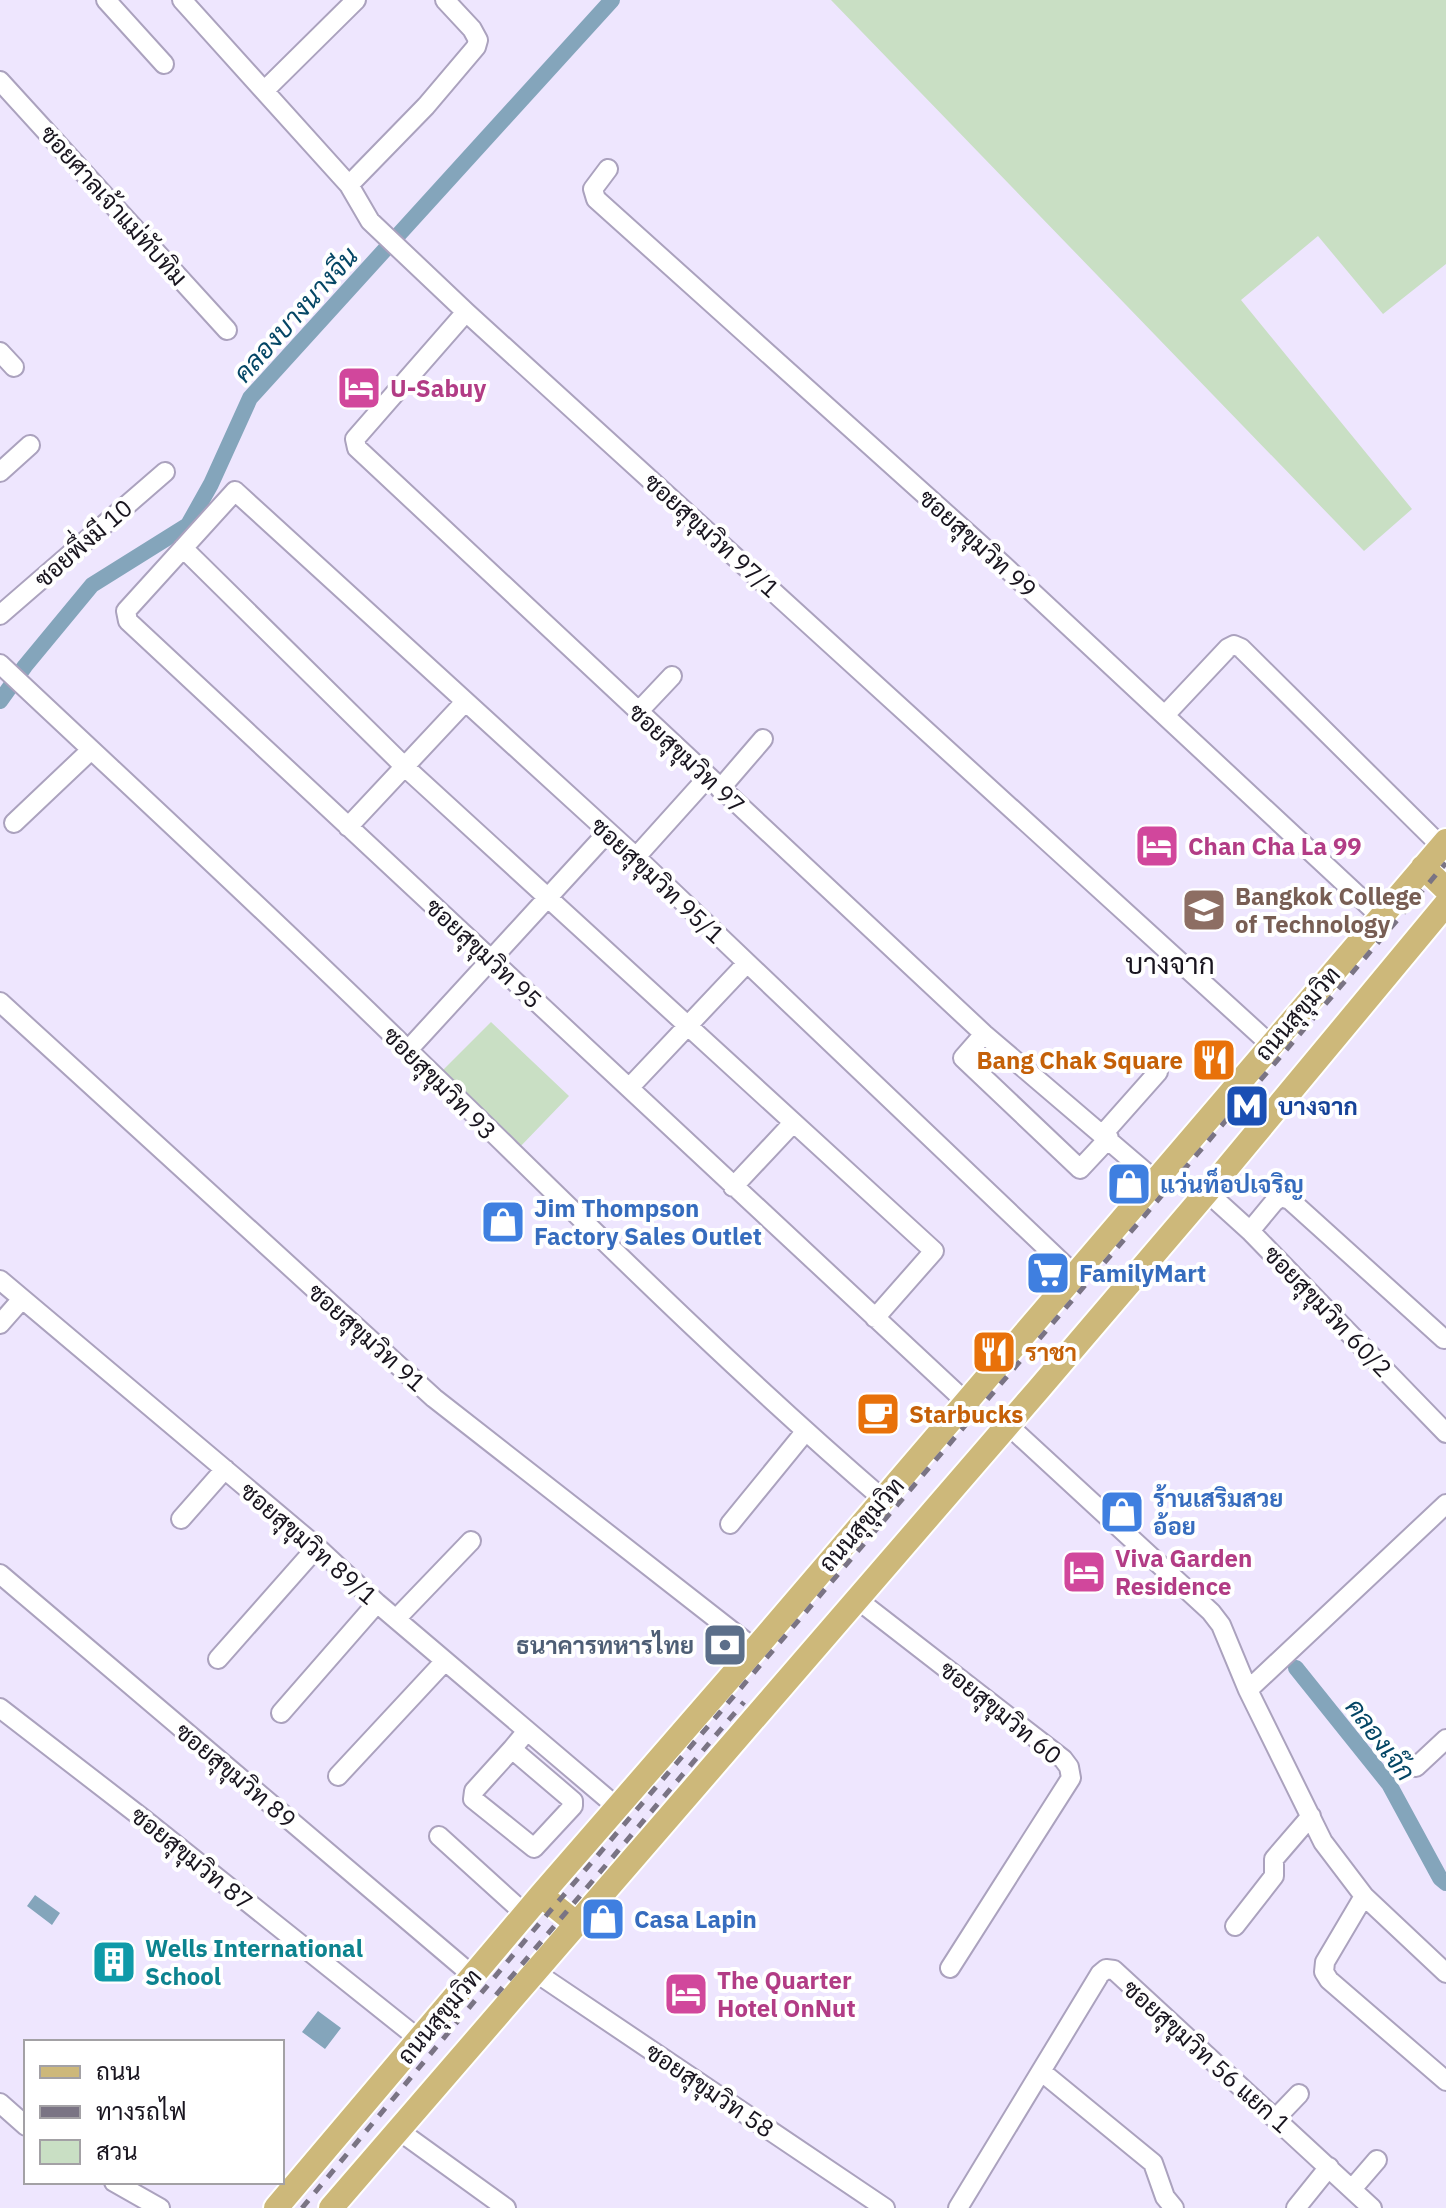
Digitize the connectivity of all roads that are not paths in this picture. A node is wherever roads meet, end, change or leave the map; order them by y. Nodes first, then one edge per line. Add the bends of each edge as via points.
1 (106, 0) edge
2 (182, 0) edge
3 (356, 0) edge
4 (445, 0) edge
5 (164, 64) dead end
6 (0, 81) edge
7 (264, 91) junction
8 (608, 169) dead end
9 (349, 185) junction
10 (466, 312) junction
11 (227, 330) dead end
12 (0, 352) edge
13 (14, 367) dead end
14 (30, 445) dead end
15 (0, 472) edge
16 (165, 472) dead end
17 (235, 491) joint
18 (183, 548) junction
19 (0, 615) edge
20 (0, 664) edge
21 (672, 676) dead end
22 (465, 702) junction
23 (638, 712) junction
24 (1165, 715) junction
25 (763, 739) dead end
26 (91, 750) junction
27 (405, 767) junction
28 (714, 783) junction
29 (14, 823) dead end
30 (348, 827) junction
31 (607, 833) junction
32 (1444, 843) edge
33 (636, 857) junction
34 (1417, 875) junction
35 (548, 899) junction
36 (1444, 905) edge
37 (1381, 917) junction
38 (491, 960) junction
39 (747, 963) junction
40 (0, 1002) edge
41 (689, 1027) junction
42 (984, 1034) junction
43 (1270, 1044) junction
44 (408, 1050) junction
45 (1158, 1072) dead end
46 (629, 1088) junction
47 (793, 1123) junction
48 (1106, 1136) junction
49 (1156, 1181) junction
50 (733, 1187) junction
51 (1207, 1192) junction
52 (1250, 1231) junction
53 (1075, 1275) junction
54 (0, 1280) edge
55 (22, 1299) junction
56 (875, 1318) junction
57 (0, 1324) edge
58 (1444, 1339) dead end
59 (966, 1402) junction
60 (1008, 1425) junction
61 (805, 1432) junction
62 (1446, 1433) edge
63 (225, 1469) junction
64 (883, 1499) junction
65 (1446, 1504) edge
66 (181, 1519) dead end
67 (730, 1524) dead end
68 (471, 1541) dead end
69 (317, 1547) junction
70 (0, 1574) edge
71 (858, 1600) junction
72 (377, 1603) junction
73 (396, 1619) junction
74 (755, 1649) junction
75 (218, 1659) dead end
76 (445, 1661) junction
77 (1248, 1690) junction
78 (0, 1708) edge
79 (281, 1713) dead end
80 (527, 1731) junction
81 (1446, 1739) edge
82 (512, 1749) junction
83 (1416, 1767) dead end
84 (338, 1776) dead end
85 (617, 1807) junction
86 (1311, 1816) junction
87 (439, 1836) dead end
88 (541, 1895) junction
89 (1364, 1896) junction
90 (525, 1914) junction
91 (577, 1924) junction
92 (1235, 1926) dead end
93 (950, 1968) dead end
94 (535, 1972) junction
95 (1446, 1973) edge
96 (472, 1975) junction
97 (419, 2039) junction
98 (1042, 2072) junction
99 (1446, 2081) edge
100 (1299, 2094) dead end
101 (0, 2103) edge
102 (1276, 2118) junction
103 (24, 2124) edge
104 (398, 2130) junction
105 (1377, 2160) dead end
106 (1329, 2167) junction
107 (118, 2184) edge
108 (1352, 2189) junction
109 (160, 2208) edge
110 (276, 2208) edge
111 (331, 2208) edge
112 (506, 2208) edge
113 (885, 2208) edge
114 (958, 2208) edge
115 (1174, 2208) edge
116 (1296, 2208) edge
117 (1372, 2208) edge

1 - 5 street
2 - 7 street, ซอยสุขุมวิท 97/1
3 - 7 street
4 - 9 street via 472,29 476,47
6 - 11 street, ซอยศาลเจ้าแม่ทับทิม
7 - 9 street, ซอยสุขุมวิท 97/1
8 - 24 street, ซอยสุขุมวิท 99 via 593,189 596,199
9 - 10 street, ซอยสุขุมวิท 97/1 via 370,221
10 - 23 street, ซอยสุขุมวิท 97 via 354,444
10 - 43 street, ซอยสุขุมวิท 97/1
12 - 13 street
14 - 15 street
16 - 19 street, ซอยพึ่งมี 10
17 - 18 street, ซอยสุขุมวิท 95
17 - 22 street, ซอยสุขุมวิท 95/1
18 - 27 street
18 - 30 street, ซอยสุขุมวิท 95 via 126,611 128,621
20 - 26 street, ซอยสุขุมวิท 93
21 - 23 street
22 - 27 street
22 - 31 street, ซอยสุขุมวิท 95/1
23 - 28 street, ซอยสุขุมวิท 97
24 - 32 street via 1228,648 1241,648
24 - 37 street, ซอยสุขุมวิท 99
25 - 28 street
26 - 29 street
26 - 44 street, ซอยสุขุมวิท 93
27 - 30 street
27 - 35 street
28 - 33 street
28 - 42 street, ซอยสุขุมวิท 97
30 - 38 street, ซอยสุขุมวิท 95
31 - 33 street, ซอยสุขุมวิท 95/1
31 - 35 street
32 - 34 main road, ถนนสุขุมวิท
33 - 39 street, ซอยสุขุมวิท 95/1
34 - 36 main road
34 - 37 main road, ถนนสุขุมวิท
35 - 38 street
35 - 41 street
36 - 51 main road, ถนนสุขุมวิท
37 - 43 main road, ถนนสุขุมวิท
38 - 44 street
38 - 46 street, ซอยสุขุมวิท 95
39 - 41 street
39 - 53 street, ซอยสุขุมวิท 95/1
40 - 74 street, ซอยสุขุมวิท 91 via 434,1398
41 - 46 street
41 - 47 street
42 - 48 street, ซอยสุขุมวิท 97
42 - 48 street via 963,1058 1080,1169
43 - 49 main road, ถนนสุขุมวิท
44 - 61 street, ซอยสุขุมวิท 93
45 - 48 street
46 - 50 street, ซอยสุขุมวิท 95
47 - 50 street
47 - 56 street via 934,1251
48 - 49 street, ซอยสุขุมวิท 97
49 - 53 main road, ถนนสุขุมวิท
50 - 56 street, ซอยสุขุมวิท 95
51 - 52 street, ซอยสุขุมวิท 60/2
51 - 60 main road, ถนนสุขุมวิท
52 - 58 street via 1274,1202 1281,1197 1290,1200
52 - 62 street, ซอยสุขุมวิท 60/2
53 - 59 main road, ถนนสุขุมวิท
54 - 55 street, ซอยสุขุมวิท 89/1
55 - 57 street
55 - 63 street, ซอยสุขุมวิท 89/1
56 - 59 street, ซอยสุขุมวิท 95
59 - 64 main road, ถนนสุขุมวิท
60 - 71 main road, ถนนสุขุมวิท
60 - 77 street via 1211,1612
61 - 64 street, ซอยสุขุมวิท 93
61 - 67 street
63 - 66 street
63 - 69 street, ซอยสุขุมวิท 89/1
64 - 74 main road, ถนนสุขุมวิท
65 - 77 street
68 - 73 street
69 - 72 street, ซอยสุขุมวิท 89/1
69 - 75 street
70 - 96 street, ซอยสุขุมวิท 89
71 - 91 main road, ถนนสุขุมวิท
71 - 93 street, ซอยสุขุมวิท 60 via 1069,1767 1071,1778
72 - 73 street, ซอยสุขุมวิท 89/1
72 - 79 street
73 - 76 street, ซอยสุขุมวิท 89/1
74 - 85 main road, ถนนสุขุมวิท
76 - 80 street, ซอยสุขุมวิท 89/1
76 - 84 street
77 - 86 street
78 - 97 street, ซอยสุขุมวิท 87
80 - 82 street
80 - 85 street, ซอยสุขุมวิท 89/1
81 - 83 street
82 - 82 street via 474,1791 473,1799 534,1848 573,1801
85 - 88 main road, ถนนสุขุมวิท
86 - 89 street
86 - 92 street via 1274,1859 1274,1876
87 - 90 street
88 - 90 main road, ถนนสุขุมวิท
88 - 91 main road
89 - 95 street
89 - 99 street via 1324,1972
90 - 96 main road, ถนนสุขุมวิท
91 - 94 main road, ถนนสุขุมวิท
94 - 104 main road, ถนนสุขุมวิท
94 - 113 street, ซอยสุขุมวิท 58
96 - 97 main road, ถนนสุขุมวิท
97 - 110 main road, ถนนสุขุมวิท
98 - 102 street, ซอยสุขุมวิท 56 แยก 1 via 1100,1974 1114,1970
98 - 114 street, ซอยสุขุมวิท 56 แยก 1
98 - 115 street via 1153,2163
100 - 102 street
101 - 103 street
102 - 106 street, ซอยสุขุมวิท 56 แยก 1
104 - 111 main road, ถนนสุขุมวิท
104 - 112 street
105 - 108 street
106 - 108 street, ซอยสุขุมวิท 56 แยก 1
106 - 116 street
107 - 109 street
108 - 117 street, ซอยสุขุมวิท 56 แยก 1

